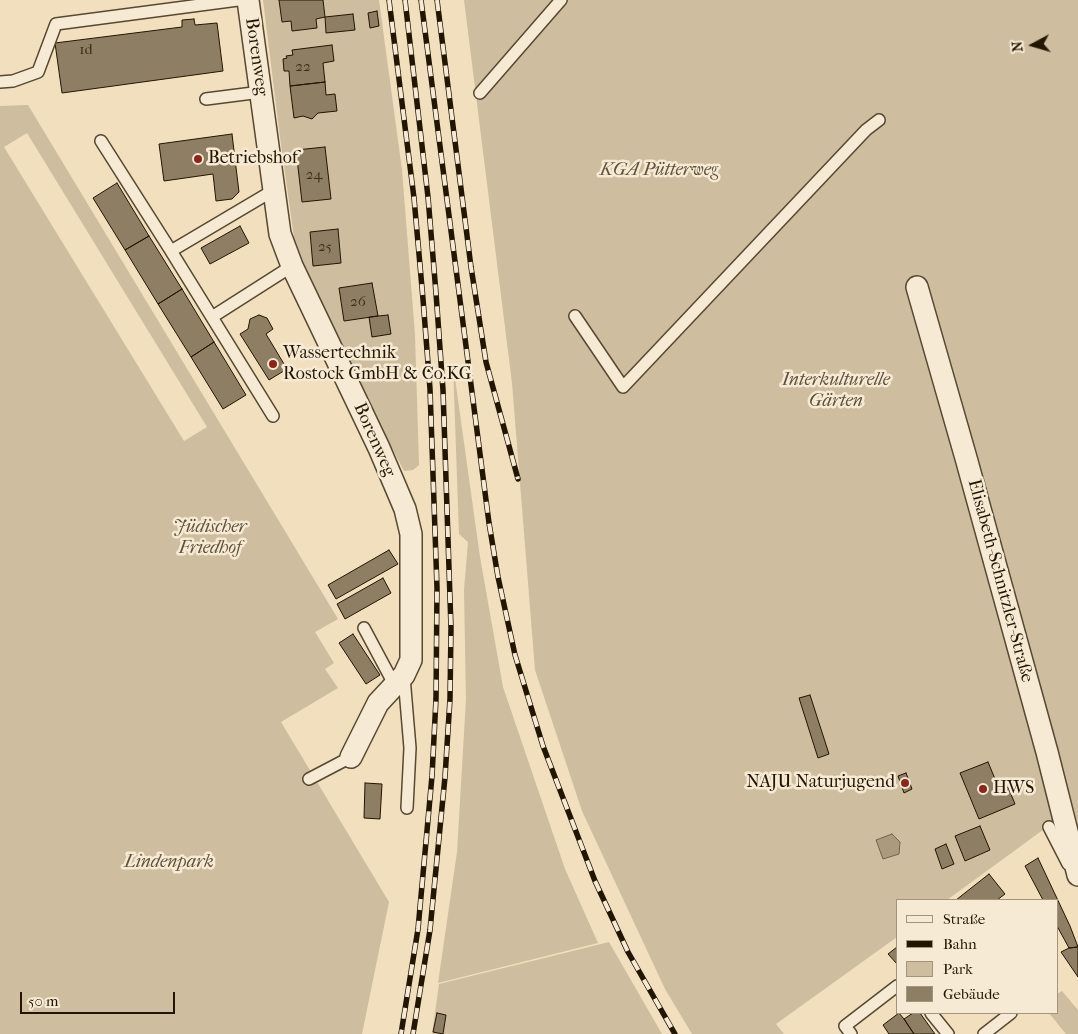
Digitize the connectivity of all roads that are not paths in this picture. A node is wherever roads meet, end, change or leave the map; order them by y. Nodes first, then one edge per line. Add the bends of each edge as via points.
1 (238, 0) edge
2 (248, 0) edge
3 (561, 0) edge
4 (0, 82) edge
5 (261, 92) junction
6 (480, 93) dead end
7 (206, 99) dead end
8 (879, 120) dead end
9 (101, 141) dead end
10 (274, 190) junction
11 (171, 251) junction
12 (292, 266) junction
13 (917, 287) dead end
14 (574, 316) dead end
15 (212, 317) junction
16 (273, 416) dead end
17 (364, 628) dead end
18 (399, 680) junction
19 (351, 757) joint
20 (309, 779) dead end
21 (407, 808) dead end
22 (1048, 826) dead end
23 (1078, 875) edge
24 (1078, 883) edge
25 (896, 987) edge
26 (932, 1014) edge
27 (1010, 1014) edge
28 (851, 1034) edge
29 (948, 1034) edge
30 (984, 1034) edge

1 - 4 lane via 56,24 38,72 14,81
2 - 5 street, Borenweg
3 - 6 lane
5 - 7 lane
5 - 10 street, Borenweg
8 - 14 lane via 623,387
9 - 11 lane
10 - 11 lane
10 - 12 street, Borenweg via 280,234
11 - 15 lane
12 - 15 lane
12 - 18 street, Borenweg via 405,509 411,534 411,660
13 - 23 street, Elisabeth-Schnitzler-Straße via 1047,752
15 - 16 lane
17 - 18 lane
18 - 19 street, Borenweg via 378,703
18 - 21 lane via 410,748
19 - 20 lane
22 - 24 lane
25 - 28 lane via 846,1026
26 - 29 lane
27 - 30 lane

